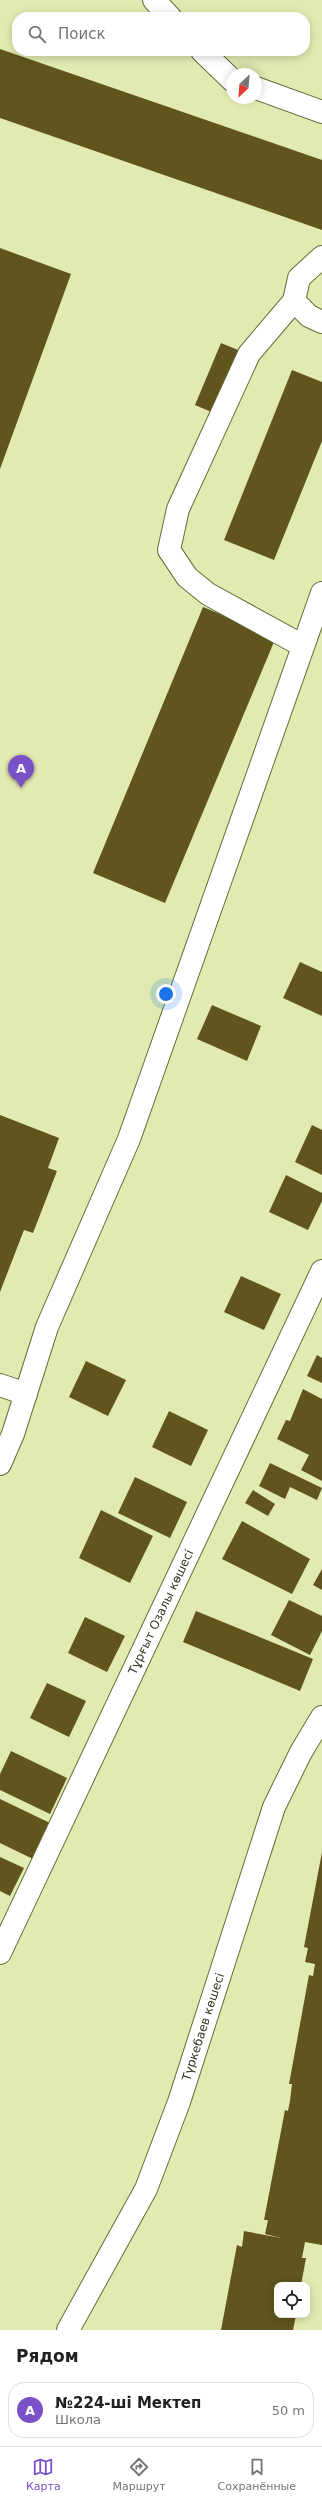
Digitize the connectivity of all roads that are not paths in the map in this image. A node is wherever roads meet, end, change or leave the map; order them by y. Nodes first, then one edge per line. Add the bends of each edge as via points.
1 (154, 0) edge
2 (165, 12) edge
3 (207, 56) edge
4 (226, 74) edge
5 (262, 90) edge
6 (322, 112) edge
7 (322, 257) edge
8 (294, 301) junction
9 (322, 322) edge
10 (322, 593) edge
11 (304, 646) junction
12 (322, 1271) edge
13 (0, 1385) edge
14 (26, 1394) junction
15 (0, 1464) edge
16 (321, 1719) edge
17 (0, 1953) edge
18 (68, 2330) edge

1 - 2 street
3 - 4 street
5 - 6 street
7 - 8 street via 299,278
8 - 9 street via 310,316
8 - 11 street via 249,354 178,509 169,550 187,578 208,594
10 - 11 street
11 - 14 street via 130,1139 47,1327
12 - 17 street, Тұрғыт Озалы көшесі
13 - 14 street
14 - 15 street
16 - 18 street, Түркебаев көшесі via 301,1752 274,1807 179,2102 146,2189

